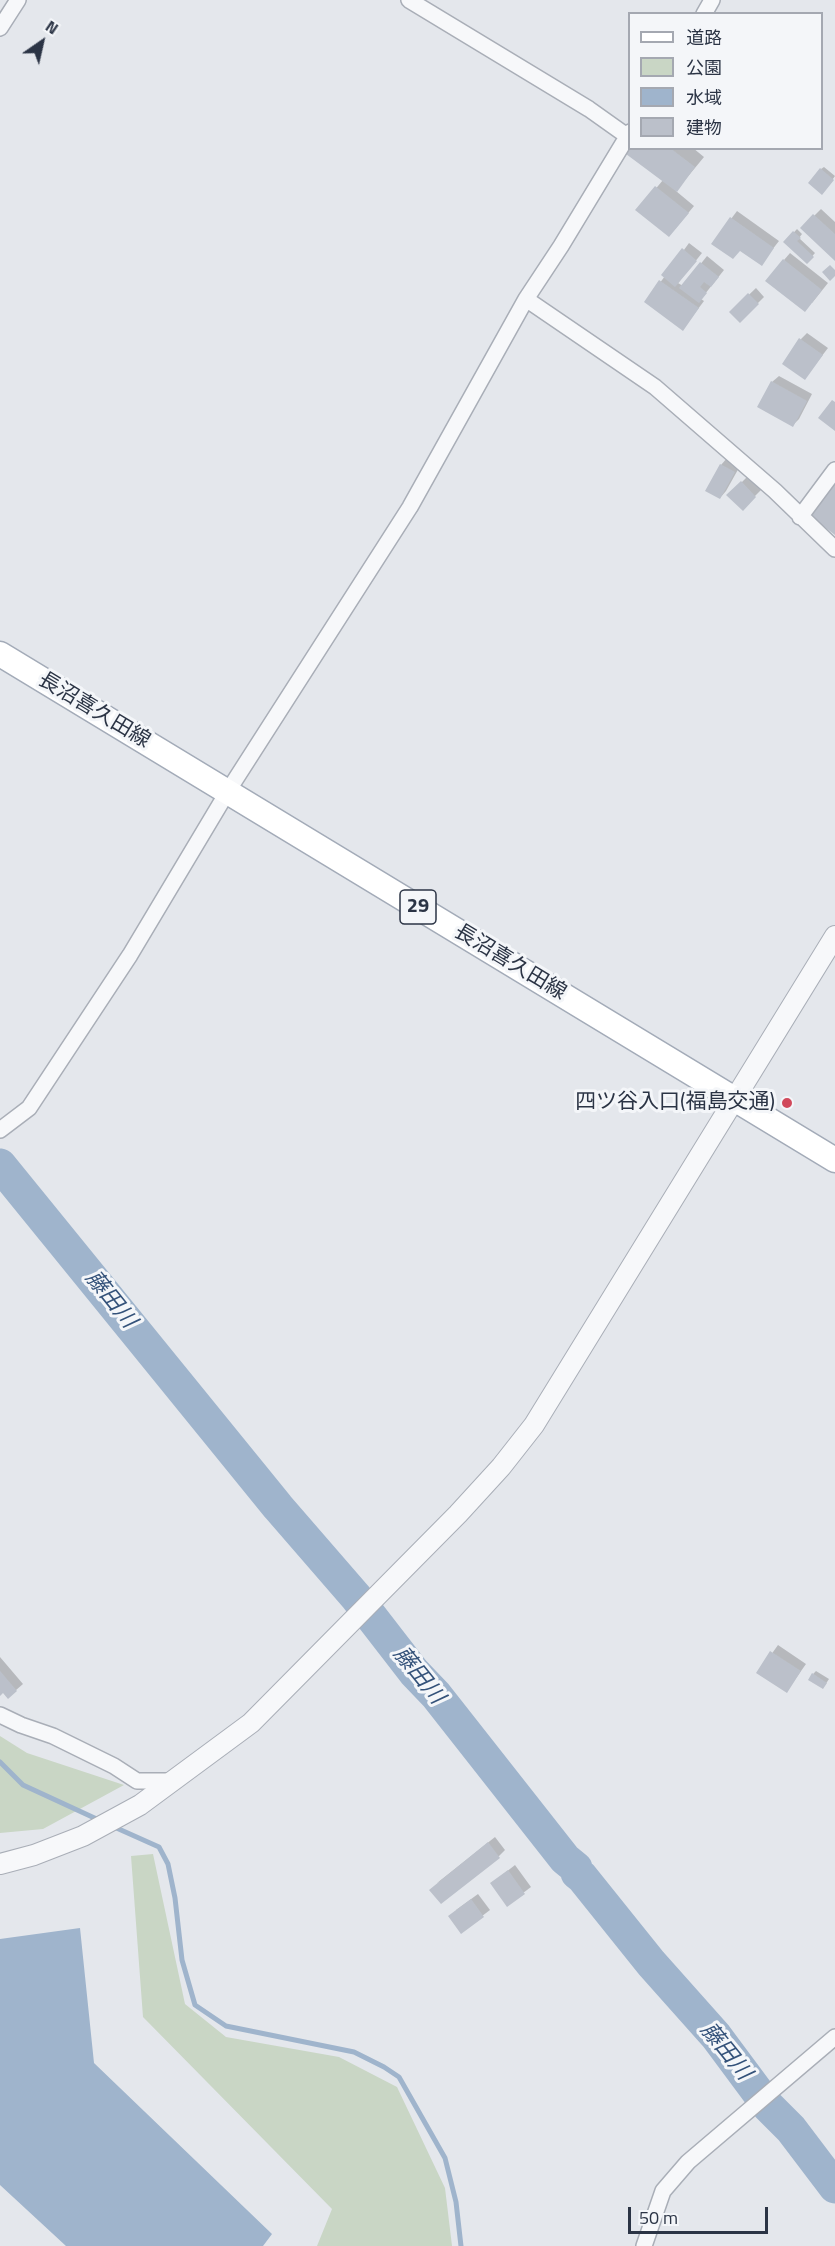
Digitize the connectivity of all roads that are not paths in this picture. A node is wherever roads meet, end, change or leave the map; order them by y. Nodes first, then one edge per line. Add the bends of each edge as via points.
1 (18, 0) edge
2 (409, 0) edge
3 (0, 28) edge
4 (628, 134) edge
5 (526, 299) junction
6 (835, 470) edge
7 (800, 517) junction
8 (835, 549) edge
9 (0, 654) edge
10 (228, 792) junction
11 (835, 936) edge
12 (734, 1099) junction
13 (0, 1130) edge
14 (835, 1160) edge
15 (0, 1715) edge
16 (174, 1781) junction
17 (0, 1864) edge
18 (835, 2037) edge
19 (644, 2246) edge

1 - 3 street
2 - 4 street
4 - 5 street
5 - 7 street via 655,387 775,490
5 - 10 street via 410,507
6 - 7 street
7 - 8 street
9 - 10 main road, 長沼喜久田線 / 29
10 - 12 main road, 長沼喜久田線 / 29
10 - 13 street via 130,955 29,1108
11 - 12 street
12 - 14 main road, 長沼喜久田線 / 29
12 - 16 street via 534,1425 486,1483 251,1723
15 - 16 street via 93,1756 137,1781
16 - 17 street via 96,1830
18 - 19 street via 688,2162 663,2191

